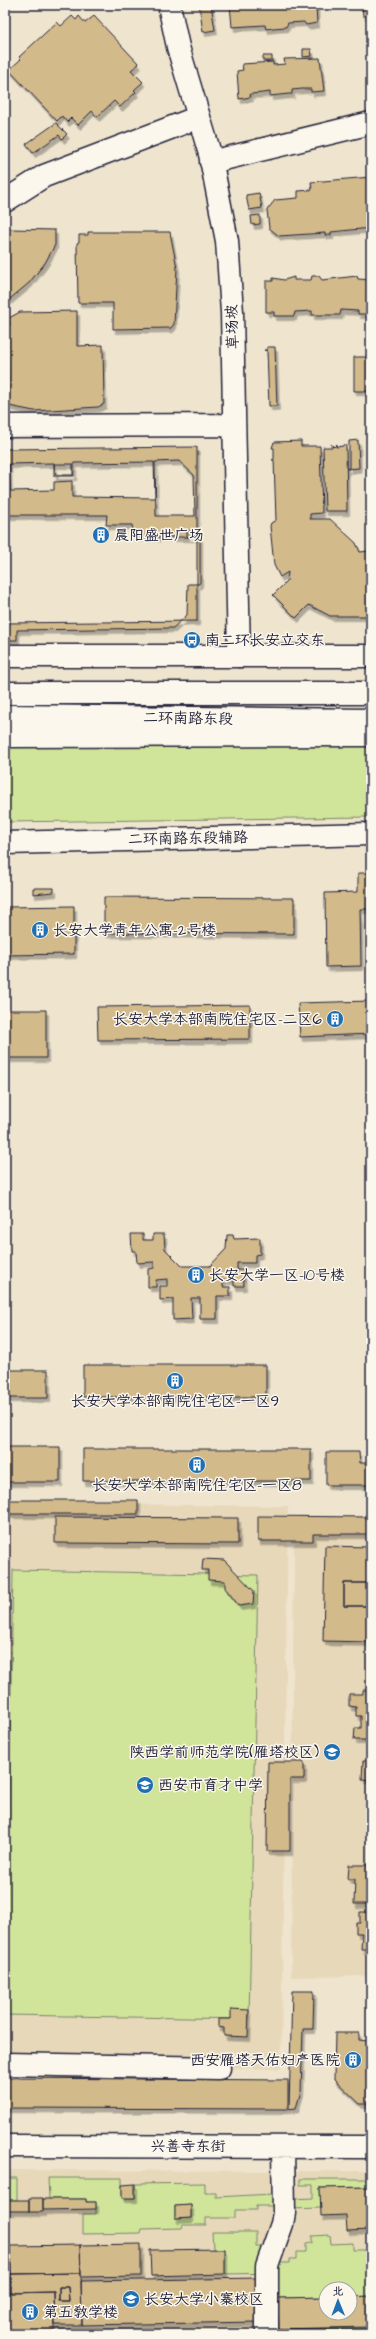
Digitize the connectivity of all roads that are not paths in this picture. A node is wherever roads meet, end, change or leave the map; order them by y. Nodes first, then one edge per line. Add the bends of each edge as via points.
1 (169, 5) edge
2 (199, 117) junction
3 (371, 123) edge
4 (211, 162) junction
5 (5, 201) edge
6 (5, 426) edge
7 (234, 426) junction
8 (5, 656) edge
9 (239, 656) junction
10 (371, 656) edge
11 (5, 686) edge
12 (5, 693) edge
13 (32, 693) junction
14 (371, 693) edge
15 (5, 716) edge
16 (115, 718) junction
17 (371, 720) edge
18 (371, 735) edge
19 (5, 736) edge
20 (37, 736) junction
21 (371, 834) edge
22 (5, 843) edge
23 (5, 2064) edge
24 (219, 2068) dead end
25 (5, 2146) edge
26 (283, 2147) junction
27 (371, 2147) edge
28 (268, 2334) edge

1 - 2 main road, 草场坡 via 178,47
2 - 4 main road, 草场坡
2 - 5 main road via 44,176
3 - 4 main road
4 - 7 main road, 草场坡 via 227,249 232,312
6 - 7 main road
7 - 9 main road, 草场坡
8 - 9 main road
9 - 10 main road
11 - 13 main road
12 - 13 main road, 二环南路东段
13 - 14 main road, 二环南路东段
15 - 16 main road, 二环南路东段
16 - 17 main road, 二环南路东段
16 - 20 main road
18 - 20 main road
19 - 20 main road
21 - 22 main road, 二环南路东段辅路
23 - 24 main road
25 - 26 main road, 兴善寺东街
26 - 27 main road, 兴善寺东街
26 - 28 main road via 284,2213 266,2266

